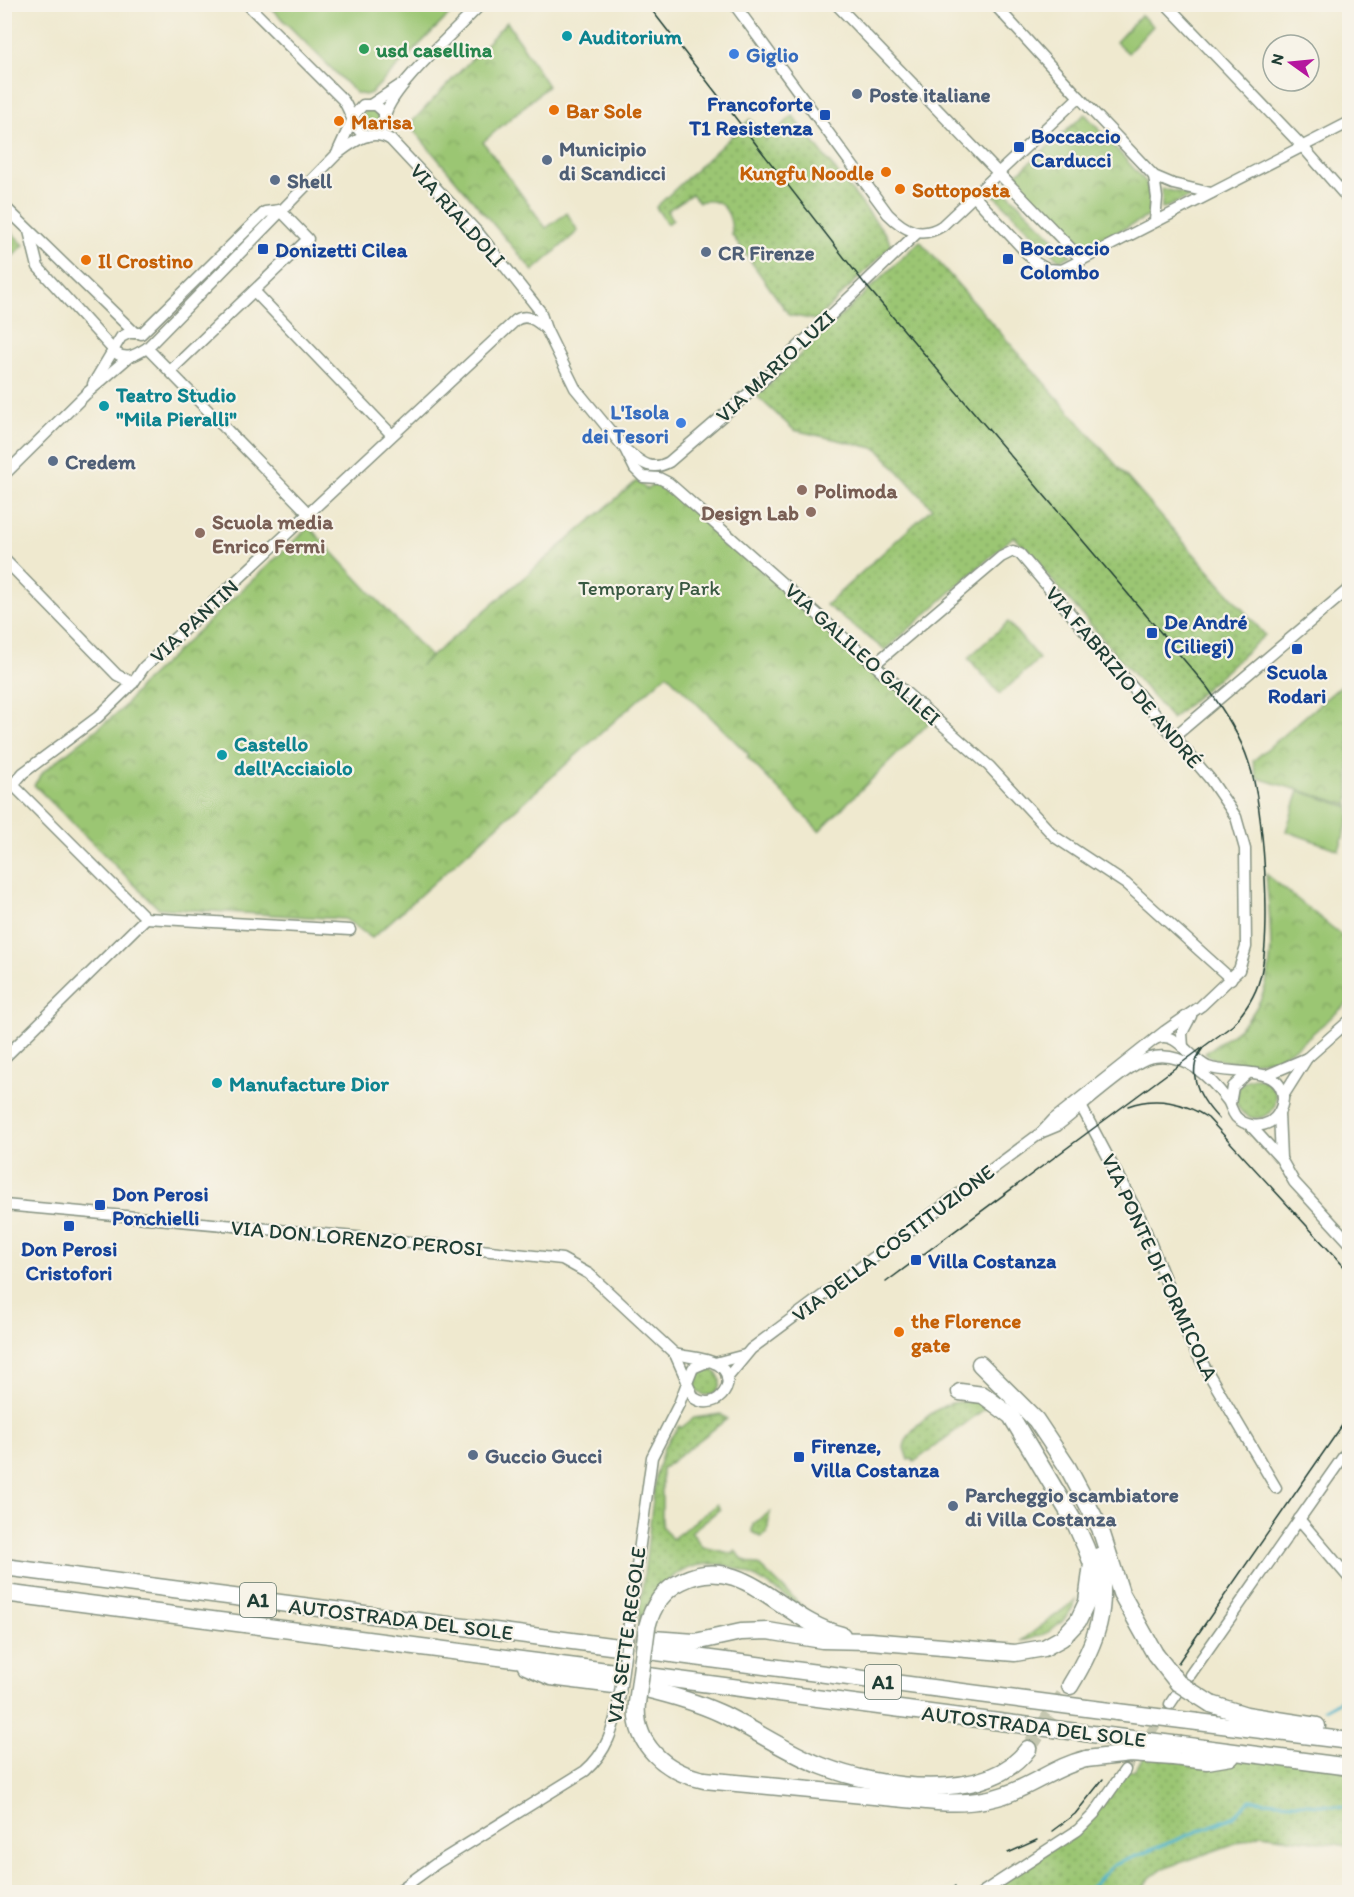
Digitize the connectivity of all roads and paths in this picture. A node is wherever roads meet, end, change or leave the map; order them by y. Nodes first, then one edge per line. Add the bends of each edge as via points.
1 (247, 4) edge
2 (482, 4) edge
3 (734, 4) edge
4 (836, 4) edge
5 (994, 4) edge
6 (1166, 4) edge
7 (410, 77) junction
8 (1079, 97) junction
9 (372, 104) junction
10 (385, 116) junction
11 (354, 119) junction
12 (1350, 122) edge
13 (371, 135) junction
14 (1303, 147) junction
15 (337, 154) junction
16 (999, 174) junction
17 (1154, 176) junction
18 (1211, 192) junction
19 (974, 196) junction
20 (1350, 201) edge
21 (4, 206) edge
22 (280, 210) junction
23 (1155, 221) junction
24 (29, 231) junction
25 (917, 233) junction
26 (33, 247) junction
27 (49, 247) junction
28 (1082, 260) junction
29 (254, 291) junction
30 (534, 304) joint
31 (546, 329) junction
32 (138, 333) junction
33 (148, 346) junction
34 (115, 350) junction
35 (129, 357) junction
36 (170, 371) junction
37 (87, 393) junction
38 (392, 435) junction
39 (625, 449) junction
40 (4, 475) edge
41 (309, 514) junction
42 (4, 559) edge
43 (1348, 592) edge
44 (876, 663) junction
45 (133, 683) junction
46 (1175, 736) junction
47 (4, 776) edge
48 (14, 786) junction
49 (4, 795) edge
50 (146, 918) junction
51 (350, 930) dead end
52 (1231, 980) junction
53 (1195, 1011) junction
54 (1350, 1020) edge
55 (1154, 1040) junction
56 (1183, 1047) junction
57 (1307, 1058) junction
58 (4, 1059) edge
59 (1246, 1074) junction
60 (1267, 1075) junction
61 (1283, 1096) junction
62 (1230, 1104) junction
63 (1082, 1108) junction
64 (1279, 1113) junction
65 (1250, 1125) junction
66 (1042, 1132) junction
67 (1281, 1159) junction
68 (4, 1205) edge
69 (1350, 1243) edge
70 (675, 1354) junction
71 (745, 1355) junction
72 (711, 1363) junction
73 (980, 1364) dead end
74 (727, 1378) junction
75 (687, 1382) junction
76 (960, 1392) dead end
77 (1350, 1447) edge
78 (1068, 1468) junction
79 (1276, 1488) dead end
80 (1299, 1519) junction
81 (4, 1568) edge
82 (1350, 1579) edge
83 (4, 1593) edge
84 (622, 1636) junction
85 (649, 1639) junction
86 (870, 1641) junction
87 (1190, 1675) dead end
88 (616, 1686) junction
89 (1070, 1686) tunnel mouth
90 (644, 1690) junction
91 (1178, 1692) dead end
92 (1170, 1704) tunnel mouth
93 (1350, 1734) edge
94 (1350, 1741) edge
95 (1028, 1749) tunnel mouth
96 (1177, 1751) junction
97 (1350, 1767) edge
98 (1125, 1770) tunnel mouth
99 (397, 1893) edge
100 (983, 1893) edge

1 - 11 street, VIA RIALDOLI via 343,100
2 - 7 street
3 - 25 street via 888,214
4 - 16 street
5 - 8 street
6 - 14 street
7 - 9 street
7 - 10 street
8 - 16 street
8 - 17 street
9 - 10 street
9 - 11 street via 360,107
10 - 13 street via 384,126
11 - 13 street, VIA RIALDOLI via 357,130
11 - 15 street
12 - 14 street
13 - 15 street
13 - 30 street, VIA RIALDOLI via 391,140 467,219
14 - 18 street
14 - 20 street
15 - 22 street
16 - 19 street
16 - 28 street
17 - 18 street
17 - 23 street
18 - 23 street
19 - 25 street via 942,226
19 - 28 street via 1039,266 1062,270
21 - 24 street
22 - 29 street via 308,239
22 - 32 street via 265,212
22 - 33 street via 274,221
23 - 28 street
24 - 26 street
24 - 27 street
25 - 39 street, VIA MARIO LUZI via 755,388 669,462 649,466
26 - 27 street
26 - 34 street via 38,267
27 - 32 street
29 - 36 street
29 - 38 street
30 - 31 street, VIA GALILEO GALILEI
31 - 38 street, VIA PANTIN via 530,318 516,320
31 - 39 street, VIA GALILEO GALILEI via 575,388
32 - 33 street via 147,336
32 - 34 street via 121,337
33 - 35 street
33 - 36 street
34 - 35 street
34 - 37 street
35 - 37 street
36 - 41 street
37 - 40 street
38 - 41 street, VIA PANTIN
39 - 44 street, VIA GALILEO GALILEI via 639,474 667,481
41 - 45 street, VIA PANTIN via 144,667
42 - 45 street via 117,675
43 - 46 street
44 - 46 street, VIA FABRIZIO DE ANDRÉ via 994,562 1014,551
44 - 52 street, VIA GALILEO GALILEI via 989,766 1055,837 1126,884
45 - 48 street, VIA PANTIN via 98,717 23,773
46 - 52 street, VIA FABRIZIO DE ANDRÉ via 1229,804 1242,835 1246,947 1243,962
47 - 48 street
48 - 49 street, VIA PANTIN
48 - 50 street
50 - 51 street
50 - 58 street
52 - 53 street, VIA DELLA COSTITUZIONE
53 - 55 street, VIA DELLA COSTITUZIONE
53 - 56 street via 1184,1027
54 - 57 street
55 - 56 street via 1166,1036
55 - 66 street, VIA DELLA COSTITUZIONE
56 - 59 street via 1208,1067
57 - 60 street
57 - 61 street
59 - 60 street
59 - 62 street via 1233,1087
60 - 61 street via 1277,1082
61 - 64 street
62 - 63 street, VIA DELLA COSTITUZIONE via 1208,1078 1182,1060 1157,1056 1137,1063
62 - 65 street via 1238,1119
63 - 66 street, VIA DELLA COSTITUZIONE via 1058,1126
63 - 79 street, VIA PONTE DI FORMICOLA via 1141,1219 1190,1342
64 - 65 street via 1265,1124
64 - 67 street
65 - 67 street
66 - 71 street, VIA DELLA COSTITUZIONE
67 - 69 street via 1290,1177
68 - 70 street, VIA DON LORENZO PEROSI via 553,1257 583,1270
70 - 72 street, VIA DON LORENZO PEROSI
70 - 75 street, VIA DON LORENZO PEROSI
71 - 72 street, VIA DELLA COSTITUZIONE
71 - 74 street, VIA DELLA COSTITUZIONE
72 - 74 street via 724,1370
72 - 75 street, VIA SETTE REGOLE via 694,1366
73 - 78 highway via 1036,1420
74 - 75 street via 725,1393 708,1403 692,1396
75 - 84 street, VIA SETTE REGOLE via 652,1457
76 - 86 highway via 983,1395 1011,1416 1075,1523 1092,1564 1084,1609 1062,1638 1025,1652
77 - 80 street
78 - 89 highway via 1095,1531 1104,1593 1095,1639
78 - 93 highway, bridge via 1100,1528 1121,1593 1155,1654 1178,1683 1212,1704 1246,1715
80 - 82 street
80 - 87 street
81 - 84 highway, AUTOSTRADA DEL SOLE / A1 via 512,1633
83 - 88 highway, AUTOSTRADA DEL SOLE / A1 via 509,1658
84 - 88 street, VIA SETTE REGOLE, bridge
85 - 86 highway via 695,1642 756,1631 822,1640
85 - 86 highway via 654,1608 669,1589 699,1574 721,1572 750,1583 806,1622
85 - 90 highway, bridge
85 - 94 highway, AUTOSTRADA DEL SOLE / A1, bridge via 1117,1712
88 - 99 street, VIA SETTE REGOLE via 613,1730 585,1771 436,1863
90 - 95 highway via 710,1708 821,1766 871,1780 966,1785 996,1775
90 - 96 highway, AUTOSTRADA DEL SOLE / A1, bridge via 1100,1735
90 - 96 highway, bridge via 640,1730 655,1755 674,1770 704,1780 972,1803 1011,1793 1064,1765 1086,1759
91 - 92 street
96 - 97 highway via 1207,1761 1250,1754
98 - 100 street via 1078,1830

